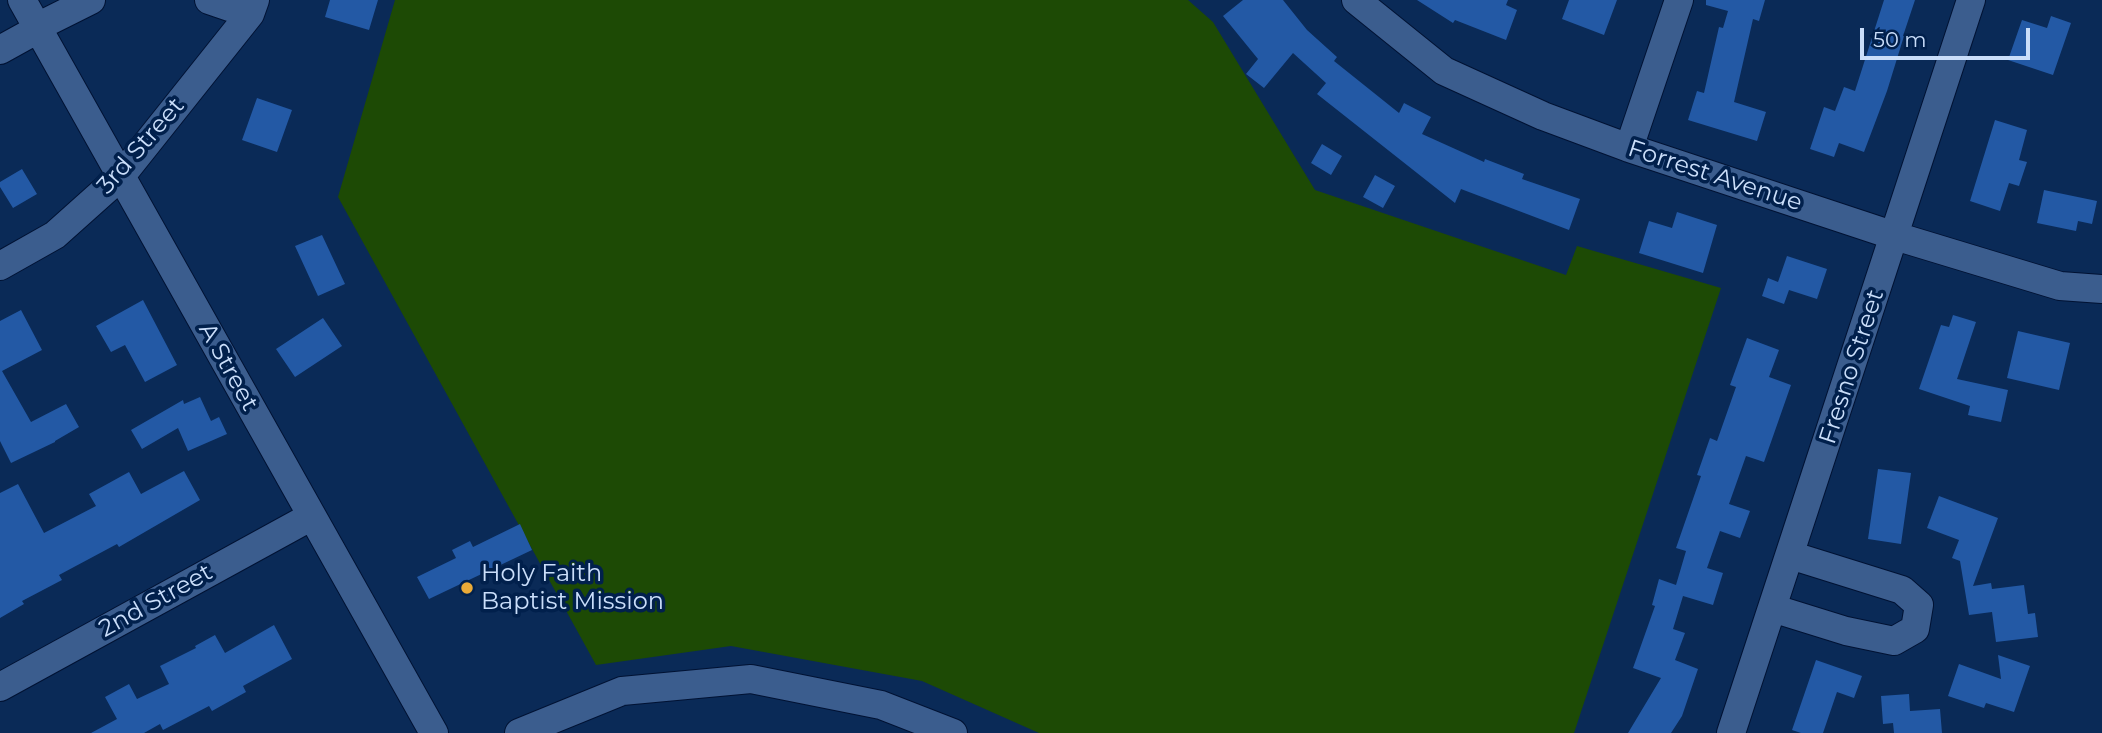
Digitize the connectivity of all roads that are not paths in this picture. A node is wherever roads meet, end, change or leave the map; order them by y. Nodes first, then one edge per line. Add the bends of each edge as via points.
1 (22, 0) edge
2 (91, 0) edge
3 (209, 0) edge
4 (1356, 0) edge
5 (1679, 0) edge
6 (1971, 0) edge
7 (253, 7) edge
8 (37, 28) junction
9 (0, 50) edge
10 (1629, 148) junction
11 (121, 176) junction
12 (1895, 236) junction
13 (0, 266) edge
14 (2102, 289) edge
15 (312, 516) junction
16 (1790, 555) junction
17 (1772, 608) junction
18 (0, 687) edge
19 (434, 733) edge
20 (519, 733) edge
21 (953, 733) edge
22 (1731, 733) edge

1 - 8 street, A Street
2 - 8 street
3 - 7 street
4 - 10 street, Forrest Avenue via 1444,71 1543,116
5 - 10 street
6 - 12 street, Fresno Street
7 - 11 street, 3rd Street
8 - 9 street
8 - 11 street, A Street
10 - 12 street, Forrest Avenue
11 - 13 street, 3rd Street via 55,235
11 - 15 street, A Street
12 - 14 street, Forrest Avenue via 2060,286
12 - 16 street, Fresno Street
15 - 18 street, 2nd Street
15 - 19 street, A Street
16 - 17 street, Fresno Street
16 - 17 street via 1902,590 1919,605 1915,629 1894,641
17 - 22 street, Fresno Street
20 - 21 street via 622,691 751,679 881,705

